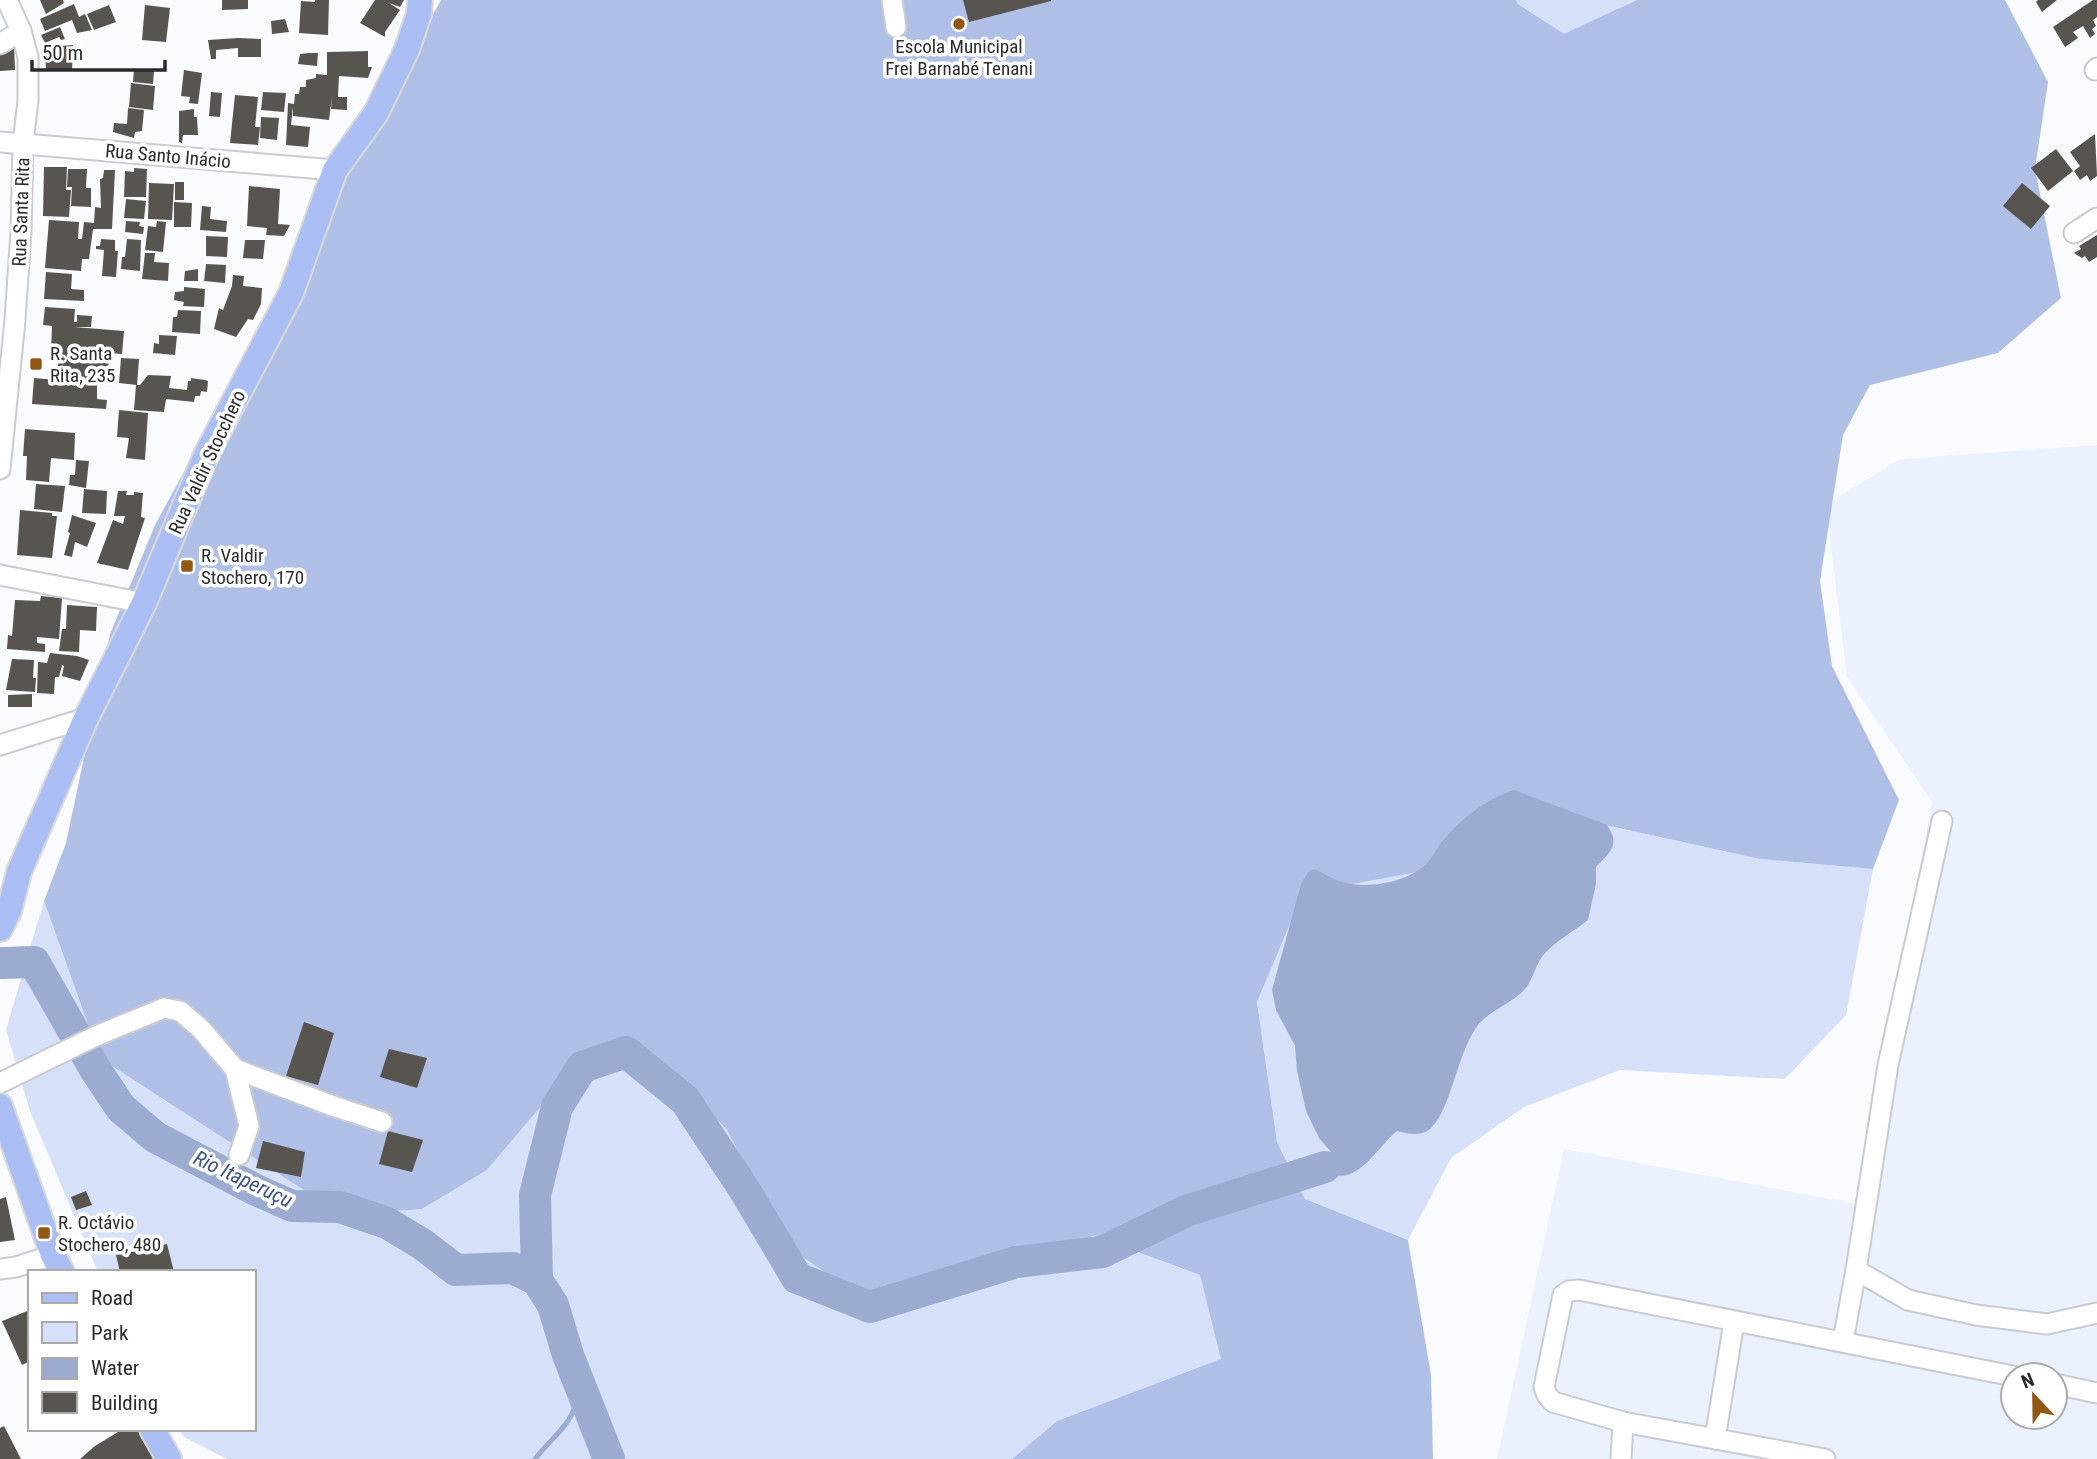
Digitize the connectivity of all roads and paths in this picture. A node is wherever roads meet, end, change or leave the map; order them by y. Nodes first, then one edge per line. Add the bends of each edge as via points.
1 (7, 0) edge
2 (420, 0) edge
3 (892, 0) edge
4 (896, 27) dead end
5 (21, 31) junction
6 (0, 44) edge
7 (0, 142) edge
8 (23, 143) junction
9 (335, 170) junction
10 (2097, 218) edge
11 (2074, 233) dead end
12 (8, 320) edge
13 (1, 447) edge
14 (0, 469) edge
15 (0, 575) edge
16 (144, 603) junction
17 (86, 718) junction
18 (0, 744) edge
19 (1942, 821) dead end
20 (9, 876) edge
21 (0, 929) edge
22 (235, 1069) junction
23 (0, 1083) edge
24 (0, 1106) edge
25 (382, 1122) dead end
26 (239, 1156) dead end
27 (58, 1264) edge
28 (0, 1269) edge
29 (1856, 1270) junction
30 (2097, 1313) edge
31 (1734, 1322) junction
32 (1843, 1341) junction
33 (1999, 1373) edge
34 (2069, 1387) edge
35 (2097, 1393) edge
36 (1623, 1422) junction
37 (153, 1431) edge
38 (1715, 1439) junction
39 (169, 1459) edge
40 (1621, 1459) edge
41 (1825, 1459) edge

1 - 5 street, Rua Santa Rita
2 - 9 main road, Rua Valdir Stocchero via 407,49 376,113
3 - 4 street
5 - 6 street
5 - 8 street, Rua Santa Rita via 28,57
7 - 8 street, Rua Santo Inácio
8 - 9 street, Rua Santo Inácio
8 - 12 street, Rua Santa Rita via 21,232
9 - 16 main road, Rua Valdir Stocchero via 291,293 207,453
10 - 11 street
12 - 13 street, Rua Santa Rita
13 - 14 street, Rua Santa Rita
15 - 16 street
16 - 17 main road, Rua Valdir Stocchero
17 - 18 street
17 - 20 main road, Rua Valdir Stocchero
19 - 29 street via 1888,1065
20 - 21 main road, Rua Valdir Stocchero via 12,900
22 - 23 street via 201,1029 180,1011 164,1008
22 - 25 street
22 - 26 street via 249,1126
24 - 27 main road
27 - 28 street
29 - 30 street via 1908,1300 1976,1315 2047,1324
29 - 32 street
31 - 32 street
31 - 36 street via 1579,1290 1563,1296 1544,1387 1547,1395 1553,1402
31 - 38 street
32 - 33 street
34 - 35 street
36 - 38 street
36 - 40 street
37 - 39 main road
38 - 41 street

